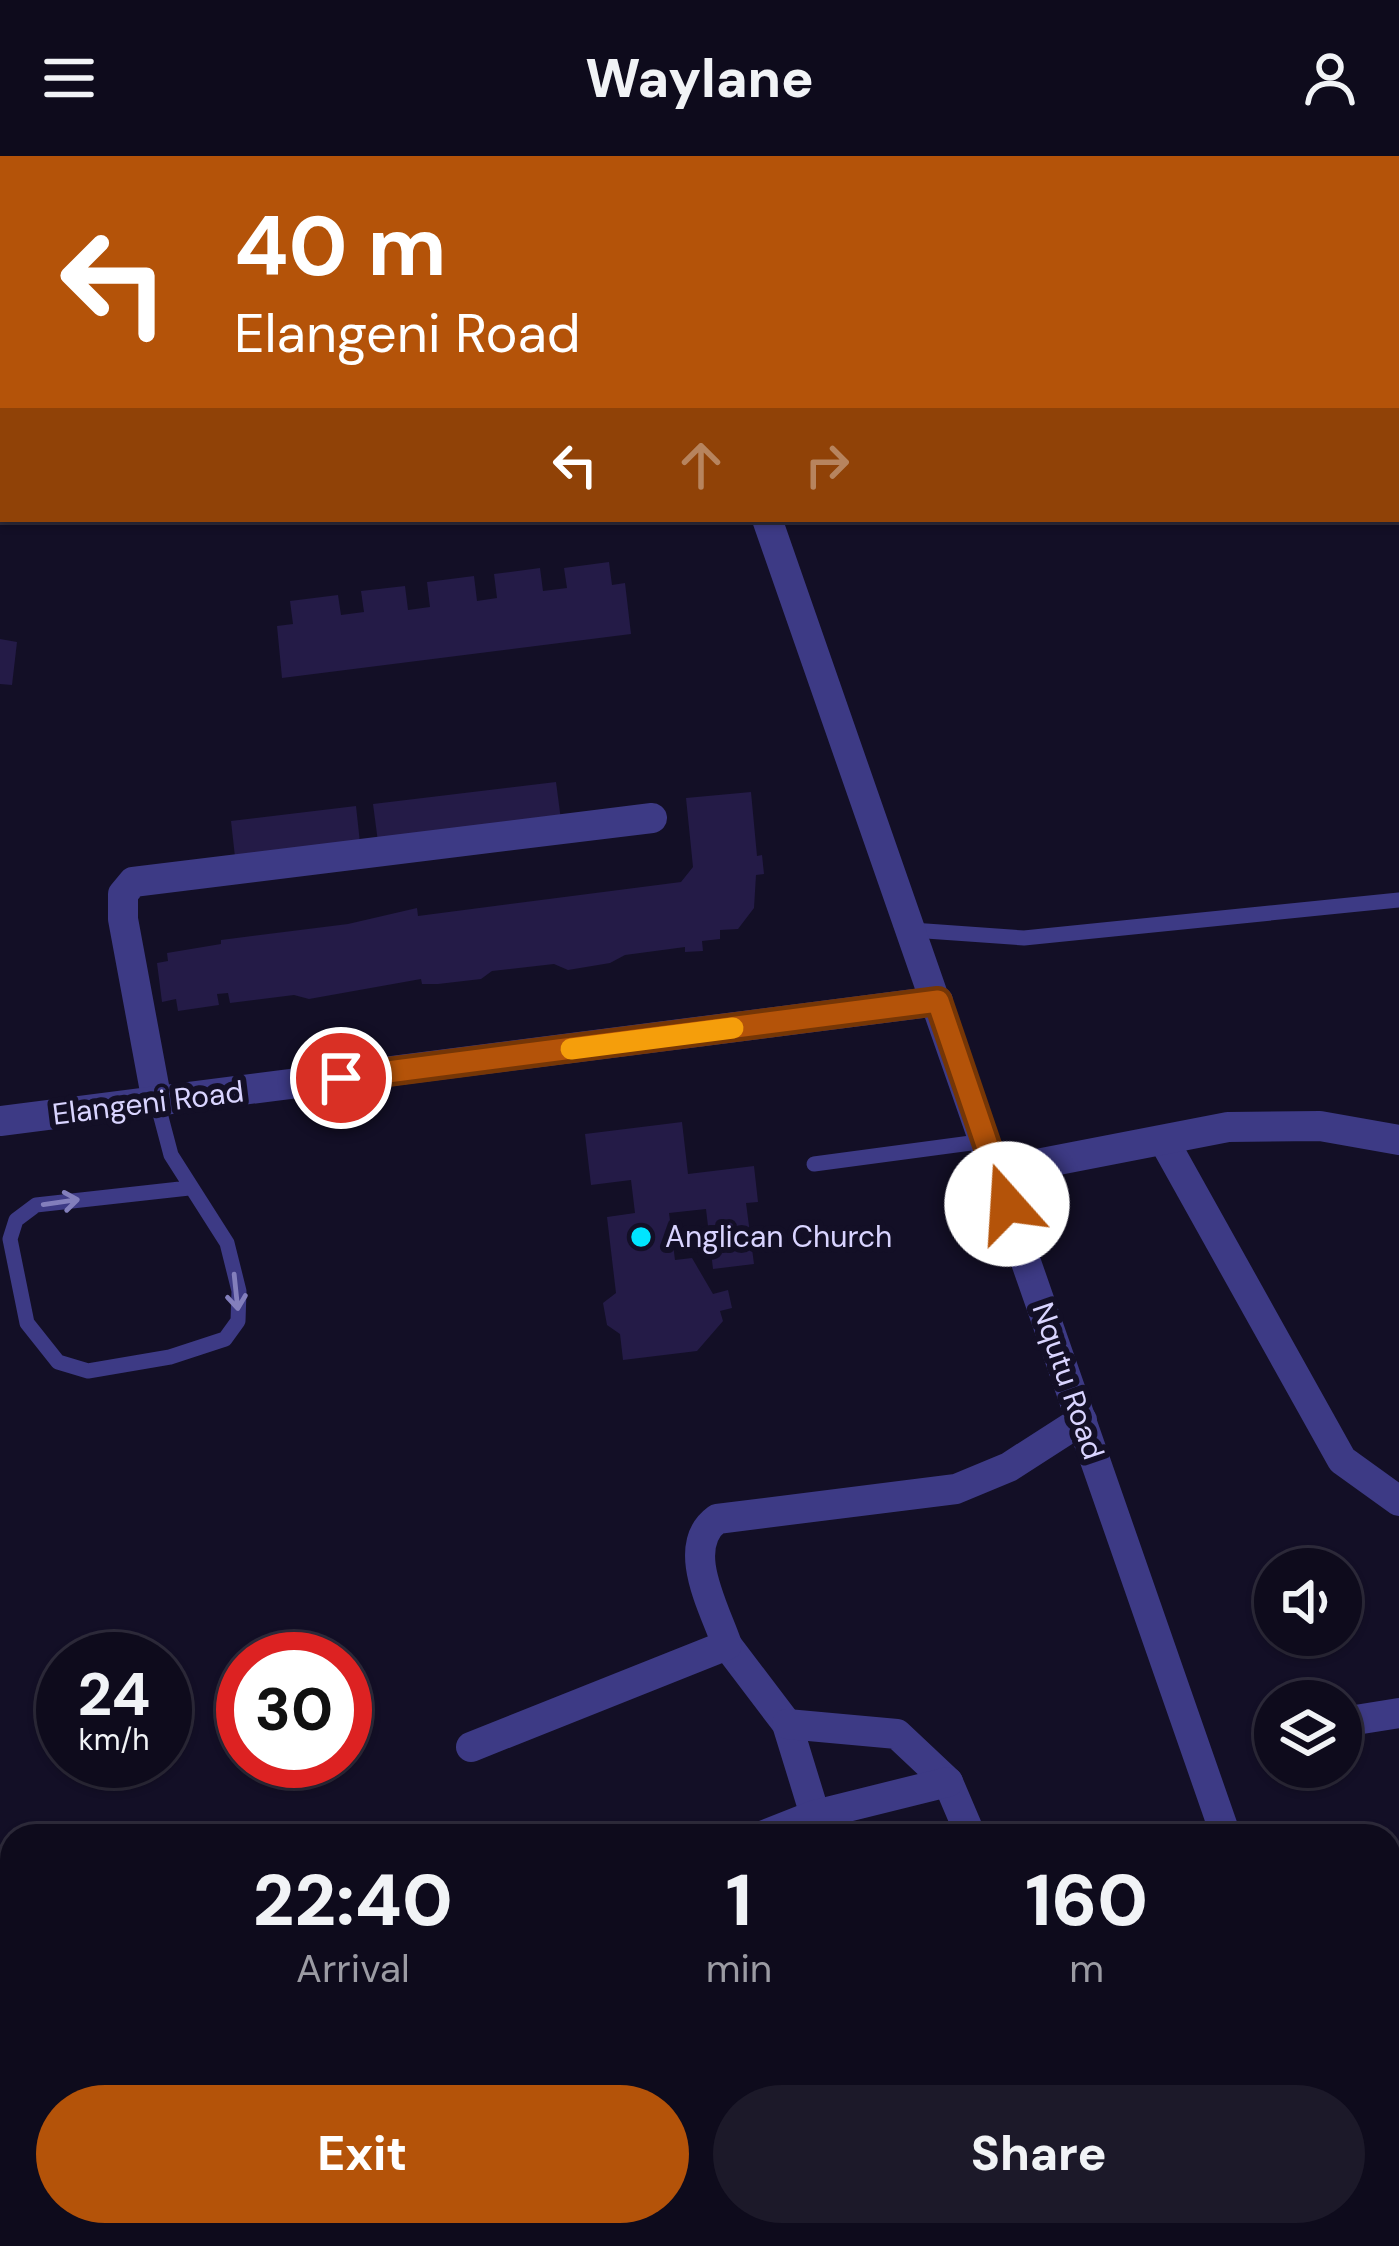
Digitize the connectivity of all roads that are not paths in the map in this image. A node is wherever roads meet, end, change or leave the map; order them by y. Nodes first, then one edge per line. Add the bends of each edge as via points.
1 (171, 156) edge
2 (180, 156) edge
3 (768, 522) edge
4 (652, 818) dead end
5 (1399, 900) edge
6 (912, 930) junction
7 (938, 1001) junction
8 (158, 1102) junction
9 (0, 1121) edge
10 (1399, 1140) edge
11 (986, 1141) junction
12 (1164, 1141) junction
13 (814, 1164) dead end
14 (996, 1172) junction
15 (189, 1188) junction
16 (1082, 1420) junction
17 (1399, 1501) edge
18 (727, 1645) junction
19 (1399, 1713) edge
20 (1362, 1719) edge
21 (787, 1724) junction
22 (471, 1747) dead end
23 (948, 1782) junction
24 (815, 1814) junction
25 (791, 1824) edge
26 (965, 1824) edge
27 (1222, 1824) edge

1 - 2 lane
3 - 6 street, Nqutu Road
4 - 8 street via 133,882 123,894 123,919
5 - 6 lane via 1024,938
6 - 7 street, Nqutu Road
7 - 8 street, Elangeni Road
7 - 11 street, Nqutu Road
8 - 9 street, Elangeni Road
8 - 15 lane
10 - 12 street via 1293,1124 1228,1126
11 - 13 lane
11 - 14 street, Nqutu Road
12 - 14 street
12 - 17 street via 1342,1460
14 - 16 street, Nqutu Road
15 -> 15 lane via 226,1243 238,1292 234,1329 213,1346 170,1357 88,1371 58,1362 27,1323 10,1239 16,1220 36,1205
16 - 18 street via 1010,1467 956,1489 717,1519 703,1533 698,1556
16 - 27 street, Nqutu Road
18 - 21 street
18 - 22 street
19 - 20 street
21 - 23 street via 893,1732
21 - 24 street
23 - 24 street
23 - 26 street
24 - 25 street

